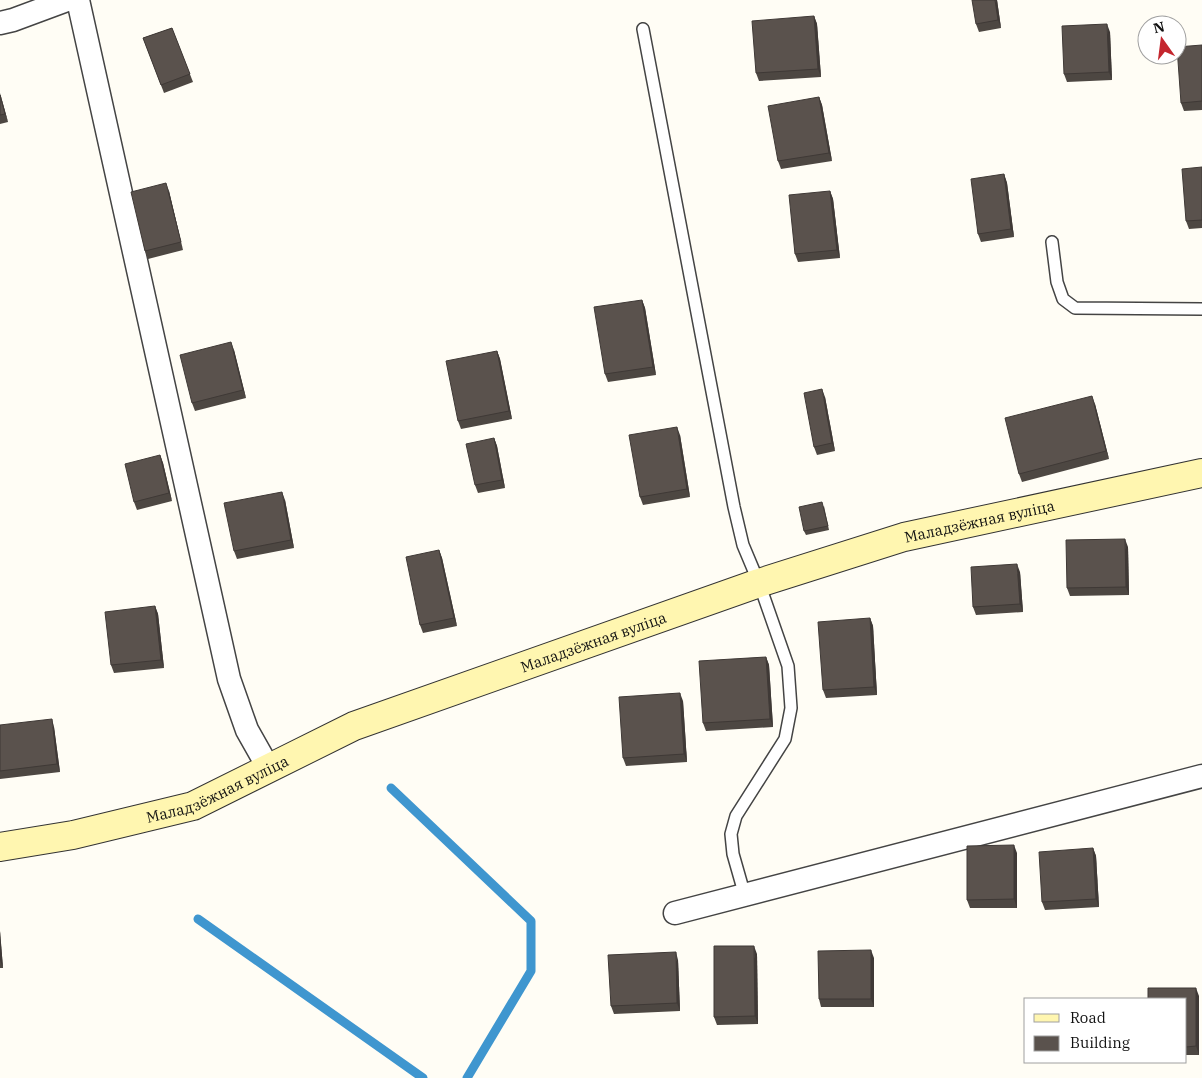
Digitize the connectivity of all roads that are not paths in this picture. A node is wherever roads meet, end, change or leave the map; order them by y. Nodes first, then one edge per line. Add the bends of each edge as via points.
1 (68, 0) edge
2 (78, 0) edge
3 (0, 23) edge
4 (643, 29) dead end
5 (1052, 242) dead end
6 (1202, 309) edge
7 (1202, 473) edge
8 (759, 583) junction
9 (269, 769) junction
10 (1202, 776) edge
11 (0, 846) edge
12 (745, 896) junction
13 (675, 913) dead end

1 - 3 street
2 - 9 street via 229,679 247,730
4 - 8 lane via 734,507
5 - 6 lane via 1057,282 1063,299 1075,308
7 - 8 street, Маладзёжная вуліца via 904,537
8 - 9 street, Маладзёжная вуліца via 354,726
8 - 12 lane via 788,666 791,708 785,739 736,816 731,834
9 - 11 street, Маладзёжная вуліца via 193,806 73,835
10 - 12 street
12 - 13 street

